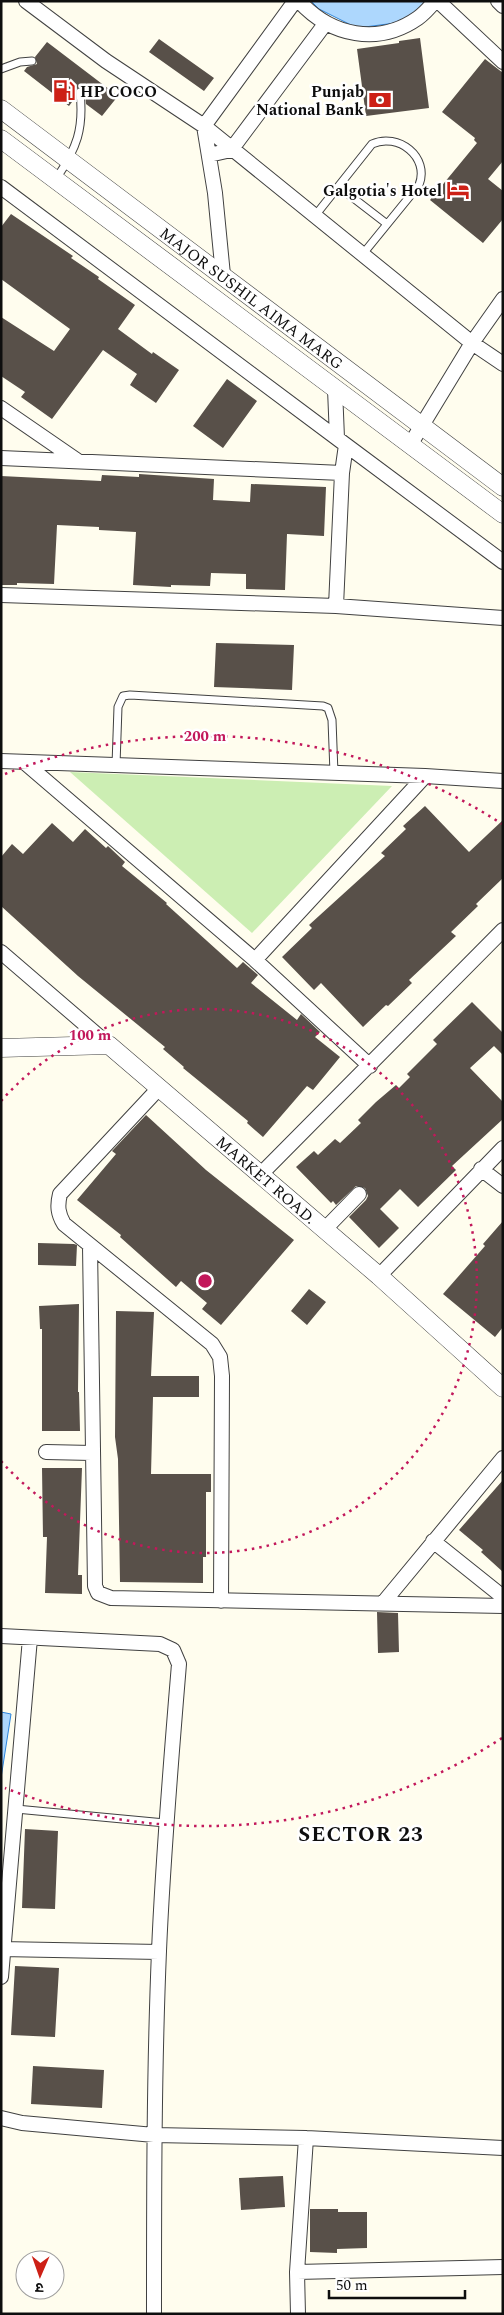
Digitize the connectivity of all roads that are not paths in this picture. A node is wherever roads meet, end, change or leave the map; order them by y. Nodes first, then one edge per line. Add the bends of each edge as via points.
1 (26, 1) edge
2 (297, 1) edge
3 (437, 1) edge
4 (498, 1) edge
5 (503, 6) edge
6 (325, 24) junction
7 (32, 61) dead end
8 (503, 62) edge
9 (1, 69) edge
10 (80, 92) dead end
11 (1, 109) edge
12 (204, 126) junction
13 (1, 139) edge
14 (231, 150) junction
15 (209, 155) junction
16 (69, 160) junction
17 (56, 180) junction
18 (1, 186) edge
19 (339, 187) junction
20 (314, 217) junction
21 (387, 224) junction
22 (362, 255) junction
23 (224, 275) junction
24 (503, 299) edge
25 (472, 343) junction
26 (503, 364) edge
27 (335, 389) junction
28 (1, 408) edge
29 (421, 427) junction
30 (342, 441) junction
31 (410, 445) junction
32 (1, 458) edge
33 (79, 461) junction
34 (342, 474) junction
35 (503, 487) edge
36 (503, 514) edge
37 (503, 562) edge
38 (1, 595) edge
39 (336, 606) junction
40 (503, 618) edge
41 (1, 761) edge
42 (24, 762) junction
43 (116, 765) junction
44 (334, 773) junction
45 (425, 776) junction
46 (503, 781) edge
47 (503, 930) edge
48 (1, 952) edge
49 (254, 960) junction
50 (109, 1045) junction
51 (1, 1048) edge
52 (370, 1066) junction
53 (160, 1087) junction
54 (503, 1148) edge
55 (481, 1169) junction
56 (261, 1174) junction
57 (503, 1186) edge
58 (359, 1194) dead end
59 (325, 1229) junction
60 (90, 1246) junction
61 (379, 1276) junction
62 (503, 1388) edge
63 (46, 1452) dead end
64 (92, 1453) junction
65 (503, 1458) edge
66 (433, 1541) junction
67 (503, 1597) edge
68 (221, 1600) junction
69 (383, 1603) junction
70 (503, 1606) edge
71 (1, 1636) edge
72 (30, 1638) junction
73 (16, 1809) junction
74 (165, 1823) junction
75 (2, 1949) edge
76 (159, 1952) junction
77 (1, 1977) edge
78 (1, 2118) edge
79 (154, 2135) junction
80 (306, 2138) junction
81 (503, 2148) edge
82 (503, 2267) edge
83 (298, 2272) junction
84 (154, 2314) edge
85 (298, 2314) edge

1 - 12 street via 106,61
2 - 6 street
2 - 12 street
3 - 6 street via 419,17 397,29 373,34 348,33
3 - 8 street
4 - 5 street
6 - 14 street
7 - 9 lane
10 - 16 lane via 81,128
11 - 16 street, MAJOR SUSHIL AIMA MARG
12 - 14 street
12 - 15 street
13 - 17 street, MAJOR SUSHIL AIMA MARG
14 - 15 street
14 - 20 street
15 - 23 street
16 - 17 lane
16 - 23 street, MAJOR SUSHIL AIMA MARG
17 - 27 street, MAJOR SUSHIL AIMA MARG
18 - 30 street
19 - 20 lane
19 - 21 lane
19 - 21 lane via 372,144 391,140 403,144 416,156 422,167 422,177
20 - 22 street
21 - 22 lane
22 - 25 street
23 - 29 street, MAJOR SUSHIL AIMA MARG
24 - 25 street
25 - 26 street
25 - 29 street
27 - 30 street
27 - 31 street, MAJOR SUSHIL AIMA MARG
28 - 33 street
29 - 31 street
29 - 35 street, MAJOR SUSHIL AIMA MARG
30 - 34 street
30 - 37 street
31 - 36 street, MAJOR SUSHIL AIMA MARG
32 - 33 street
33 - 34 street
34 - 39 street
38 - 39 street
39 - 40 street
41 - 42 street
42 - 43 street
42 - 49 street
43 - 44 street
43 - 44 lane via 118,706 123,696 130,696 328,708 332,720
44 - 45 street
45 - 46 street
45 - 49 street
47 - 52 street
48 - 50 street
49 - 52 street
50 - 51 street
50 - 53 street, MARKET ROAD.
52 - 56 street
53 - 56 street, MARKET ROAD.
53 - 60 street via 60,1194 58,1204 64,1224
54 - 55 street
55 - 57 street
55 - 61 street
56 - 59 street, MARKET ROAD.
58 - 59 street
59 - 61 street, MARKET ROAD.
60 - 64 street
60 - 68 street via 212,1344 220,1357
61 - 62 street, MARKET ROAD.
63 - 64 street
64 - 68 street via 94,1586 98,1593 111,1598
65 - 66 street
66 - 67 street
66 - 69 street
68 - 69 street
69 - 70 street
71 - 72 street
72 - 73 street
72 - 74 street via 160,1644 173,1650 179,1664
73 - 74 lane
73 - 75 street
74 - 76 street
75 - 76 street
75 - 77 street
76 - 79 street
78 - 79 street via 22,2123
79 - 80 street
79 - 84 street
80 - 81 street
80 - 83 street
82 - 83 street
83 - 85 street

